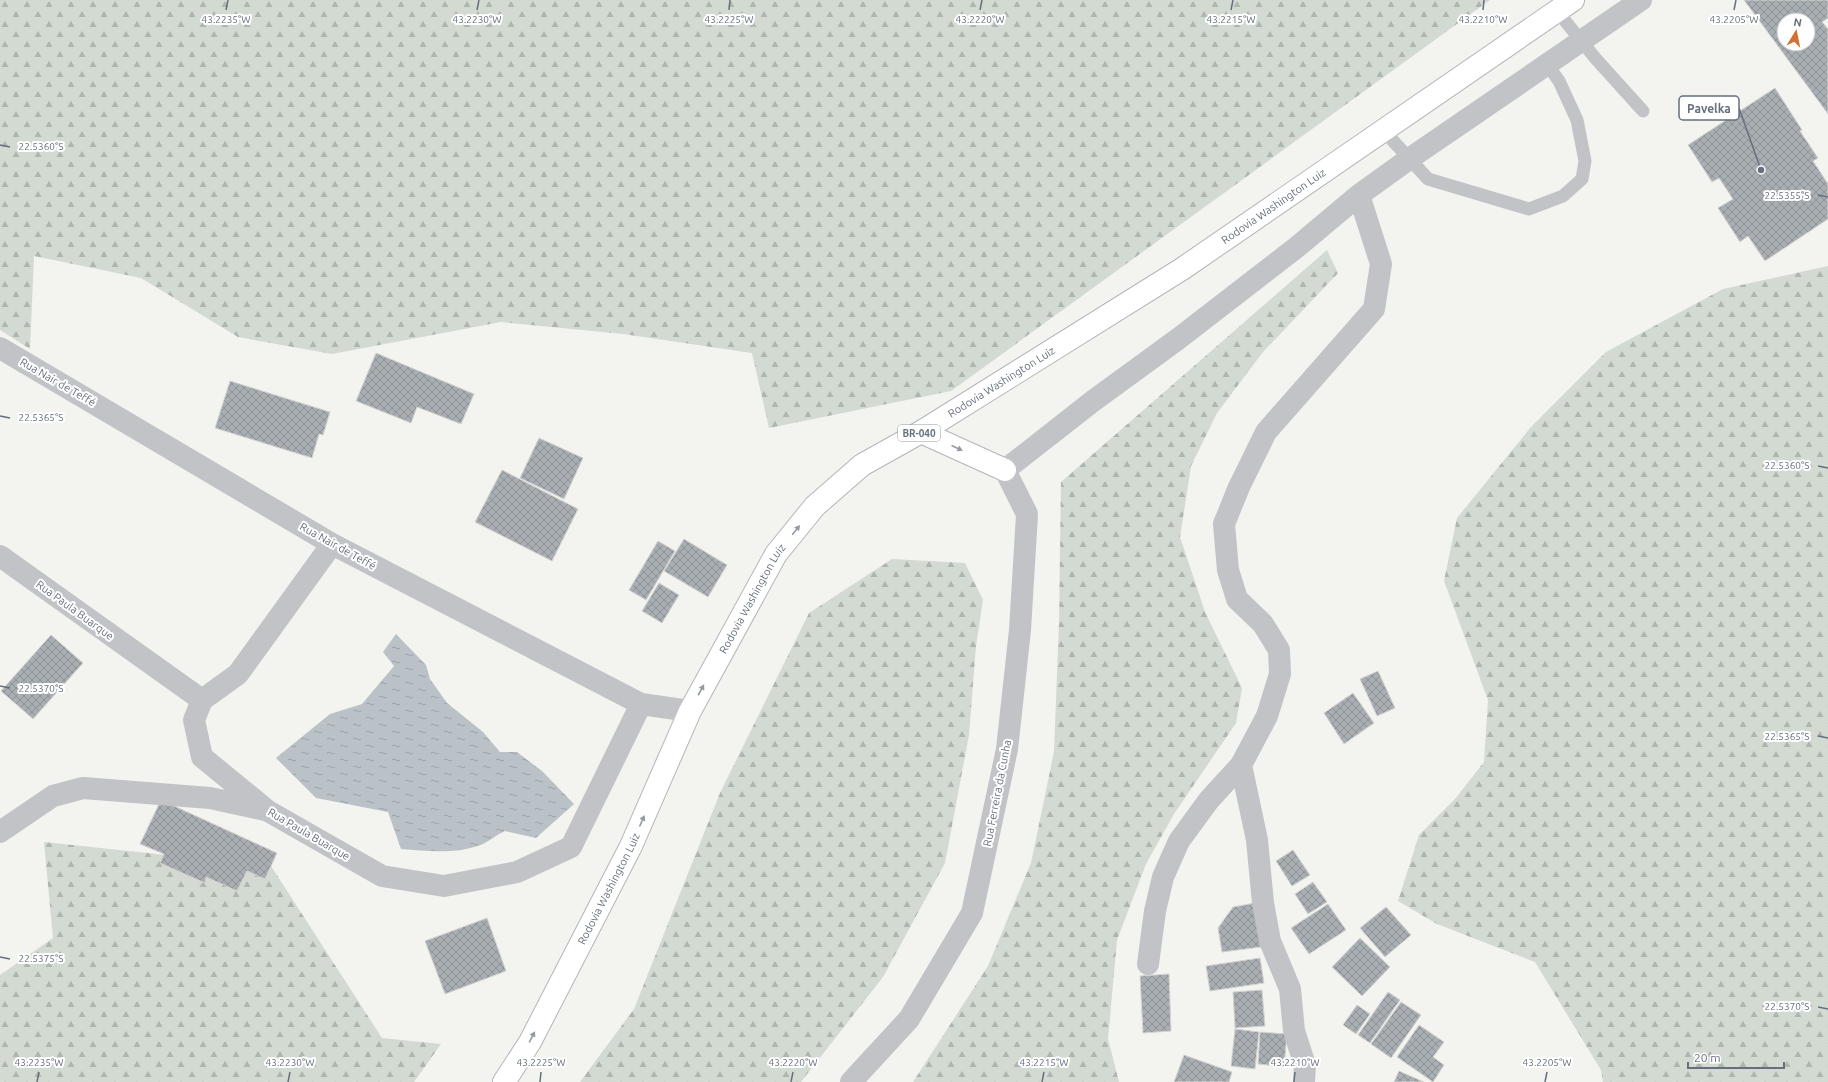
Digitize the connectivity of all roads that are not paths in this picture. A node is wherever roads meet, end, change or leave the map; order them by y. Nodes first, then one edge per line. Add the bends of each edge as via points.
1 (1641, 0) edge
2 (1565, 5) edge
3 (1581, 40) junction
4 (1547, 64) junction
5 (1643, 111) dead end
6 (1384, 131) junction
7 (1409, 159) junction
8 (1359, 195) junction
9 (0, 348) edge
10 (921, 432) junction
11 (1005, 470) junction
12 (332, 544) junction
13 (0, 556) edge
14 (202, 700) junction
15 (641, 704) junction
16 (690, 711) junction
17 (1240, 765) junction
18 (268, 811) junction
19 (0, 832) edge
20 (1148, 964) dead end
21 (504, 1082) edge
22 (850, 1082) edge
23 (1304, 1082) edge

1 - 3 street
2 - 3 lane
2 - 6 highway, Rodovia Washington Luiz / BR-040
3 - 4 street
3 - 5 lane
4 - 7 street
4 - 7 lane via 1559,81 1577,120 1585,161 1582,180 1563,196 1529,209 1428,179
6 - 7 lane
6 - 10 highway, Rodovia Washington Luiz / BR-040 via 1182,269
7 - 8 street
8 - 11 street via 1178,340 1093,401
8 - 17 street via 1381,264 1374,309 1266,432 1224,524 1228,570 1237,599 1263,624 1279,650 1280,674 1267,716
9 - 12 street, Rua Nair de Teffé
10 -> 11 highway
16 -> 10 highway, Rodovia Washington Luiz / BR-040 via 776,554 815,506 862,465
11 - 22 street, Rua Ferreira da Cunha via 1028,514 1020,630 1007,749 972,913 909,1019
12 - 14 street via 238,674
12 - 15 street, Rua Nair de Teffé
13 - 14 street, Rua Paula Buarque
14 - 18 street, Rua Paula Buarque via 194,720 202,757
15 - 16 street, Rua Nair de Teffé
15 - 18 street, Rua Paula Buarque via 571,847 517,872 444,886 382,876
21 -> 16 highway, Rodovia Washington Luiz / BR-040 via 530,1042 631,846
17 - 20 street via 1209,800 1179,841 1162,877
17 - 23 street via 1257,840 1263,903 1270,941 1290,989 1294,1031 1305,1065
18 - 19 street via 210,798 83,788 53,796

